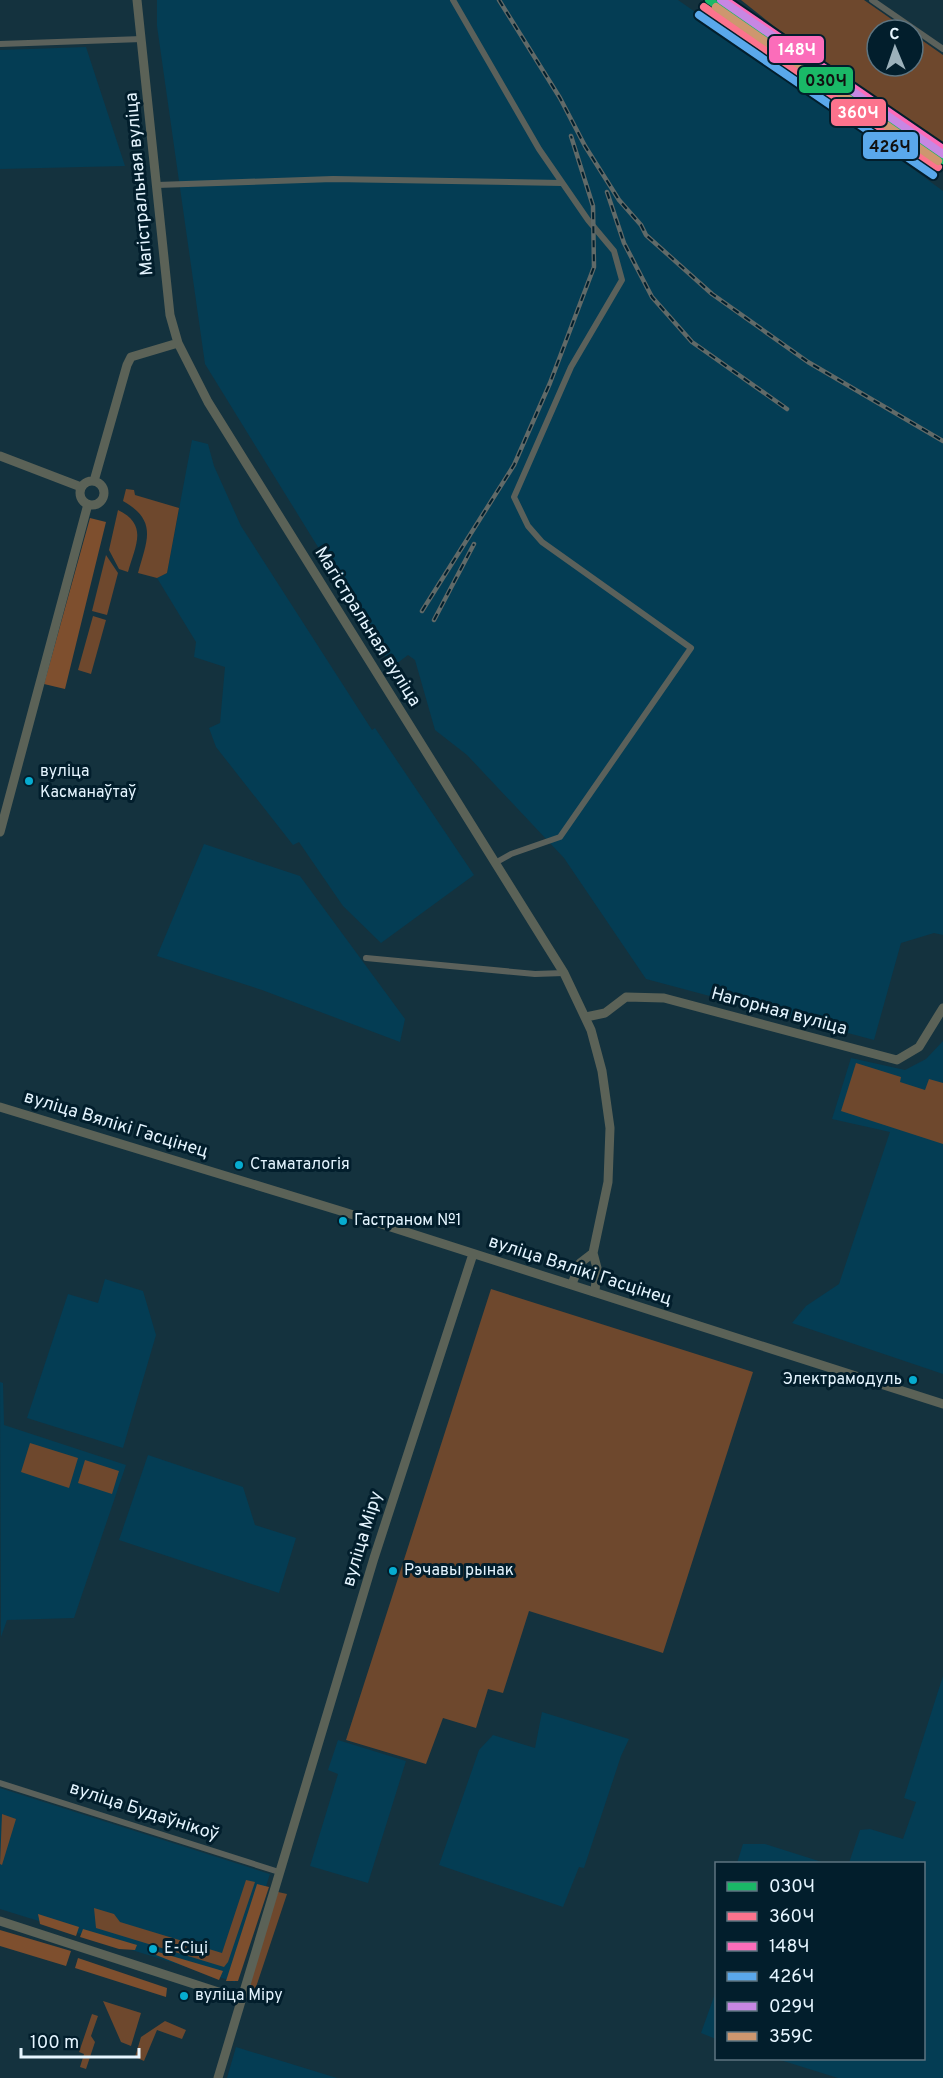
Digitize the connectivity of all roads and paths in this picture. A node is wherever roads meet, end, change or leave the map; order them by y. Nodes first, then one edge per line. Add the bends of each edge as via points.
1 (137, 0) edge
2 (453, 0) edge
3 (872, 0) edge
4 (142, 39) junction
5 (0, 44) edge
6 (943, 49) edge
7 (562, 183) junction
8 (157, 185) junction
9 (178, 344) junction
10 (0, 456) edge
11 (94, 481) junction
12 (81, 487) junction
13 (88, 504) junction
14 (0, 832) edge
15 (495, 863) junction
16 (366, 958) dead end
17 (564, 973) junction
18 (943, 1008) edge
19 (586, 1017) junction
20 (0, 1107) edge
21 (593, 1253) junction
22 (473, 1254) junction
23 (572, 1284) junction
24 (595, 1292) junction
25 (943, 1404) edge
26 (0, 1783) edge
27 (279, 1872) junction
28 (0, 1921) edge
29 (240, 1999) junction
30 (218, 2078) edge

1 - 4 main road, Магістральная вуліца
2 - 7 street
3 - 6 street
4 - 5 street
4 - 8 main road, Магістральная вуліца
7 - 8 street via 333,179
7 - 15 street via 614,250 622,280 571,367 514,497 528,526 542,542 691,648 560,837
8 - 9 main road, Магістральная вуліца via 170,315
9 - 11 main road via 132,357
9 - 15 main road, Магістральная вуліца via 214,411
10 - 12 main road
11 - 12 main road
11 - 13 main road via 102,486 104,497 99,503
12 - 13 main road via 81,497
13 - 14 main road
15 - 17 main road, Магістральная вуліца
16 - 17 street via 535,974
17 - 19 main road, Магістральная вуліца
18 - 19 main road, Нагорная вуліца via 919,1047 897,1060 664,998 626,997 605,1013
19 - 21 main road, Магістральная вуліца via 602,1071 610,1128 608,1182
20 - 22 main road, вуліца Вялікі Гасцінец
21 - 23 main road via 580,1263
21 - 24 main road via 597,1268
22 - 23 main road, вуліца Вялікі Гасцінец
22 - 27 main road, вуліца Міру via 374,1558
23 - 24 main road, вуліца Вялікі Гасцінец
24 - 25 main road, вуліца Вялікі Гасцінец
26 - 27 street, вуліца Будаўнікоў
27 - 29 main road, вуліца Міру
28 - 29 main road
29 - 30 main road, вуліца Міру

